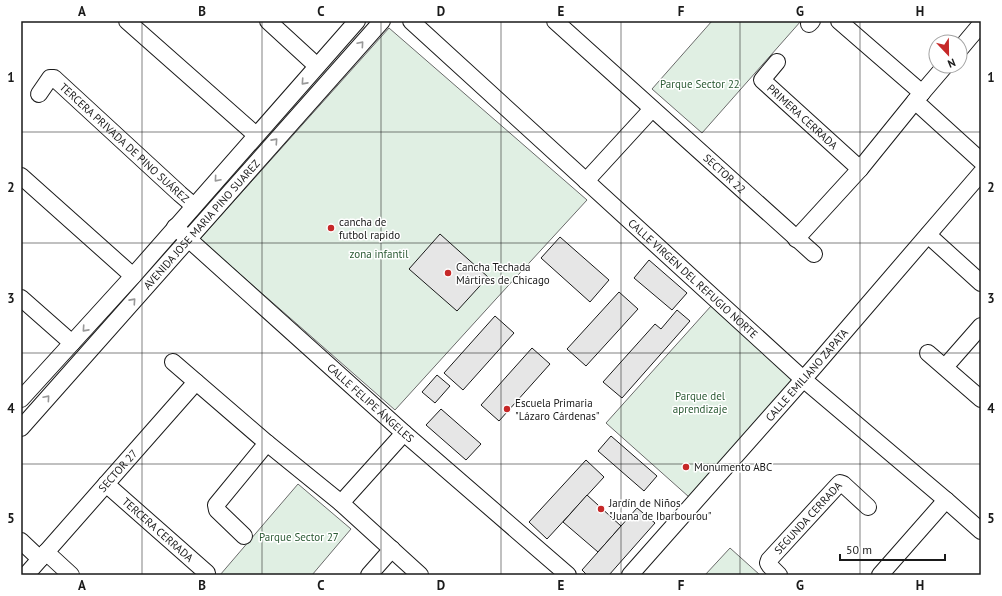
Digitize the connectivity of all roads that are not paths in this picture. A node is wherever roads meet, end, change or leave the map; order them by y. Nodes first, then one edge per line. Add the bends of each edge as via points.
1 (127, 21) edge
2 (268, 21) edge
3 (357, 21) edge
4 (382, 21) edge
5 (411, 21) edge
6 (555, 21) edge
7 (839, 21) edge
8 (981, 24) edge
9 (968, 39) edge
10 (777, 62) dead end
11 (317, 66) junction
12 (938, 74) edge
13 (39, 94) dead end
14 (919, 97) junction
15 (652, 109) junction
16 (256, 135) junction
17 (981, 161) edge
18 (860, 169) junction
19 (981, 173) edge
20 (21, 176) edge
21 (586, 181) junction
22 (194, 206) junction
23 (176, 227) junction
24 (928, 235) junction
25 (188, 238) junction
26 (796, 239) junction
27 (814, 254) dead end
28 (133, 276) junction
29 (981, 283) edge
30 (21, 298) edge
31 (981, 326) edge
32 (72, 343) junction
33 (928, 353) dead end
34 (173, 362) dead end
35 (945, 367) junction
36 (804, 379) junction
37 (196, 382) junction
38 (24, 388) edge
39 (981, 400) edge
40 (21, 428) edge
41 (404, 433) junction
42 (268, 443) junction
43 (106, 484) junction
44 (946, 500) junction
45 (341, 503) junction
46 (868, 507) dead end
47 (981, 531) edge
48 (244, 536) dead end
49 (21, 541) edge
50 (392, 549) junction
51 (43, 556) junction
52 (26, 575) edge
53 (71, 575) edge
54 (205, 575) edge
55 (369, 575) edge
56 (420, 575) edge
57 (568, 575) edge
58 (630, 575) edge
59 (779, 575) edge
60 (880, 575) edge

1 - 16 street
2 - 11 street
3 - 11 street, AVENIDA JOSE MARIA PINO SUAREZ
25 -> 4 street, AVENIDA JOSE MARIA PINO SUAREZ
5 - 21 street, CALLE VIRGEN DEL REFUGIO NORTE
6 - 15 street, SECTOR 22
7 - 14 street
8 - 9 street
10 - 18 street, PRIMERA CERRADA via 762,80
11 -> 16 street, AVENIDA JOSE MARIA PINO SUAREZ
12 - 14 street
13 - 22 street, TERCERA PRIVADA DE PINO SUÁREZ via 50,78 54,78
14 - 17 street
14 - 18 street
15 - 21 street
15 - 26 street, SECTOR 22
16 -> 22 street, AVENIDA JOSE MARIA PINO SUAREZ
18 - 26 street
19 - 24 street, CALLE EMILIANO ZAPATA
20 - 28 street
21 - 36 street, CALLE VIRGEN DEL REFUGIO NORTE
22 - 23 street, AVENIDA JOSE MARIA PINO SUAREZ
23 - 25 street, CALLE FELIPE ÁNGELES
23 - 28 street, AVENIDA JOSE MARIA PINO SUAREZ
24 - 29 street
24 - 36 street, CALLE EMILIANO ZAPATA
40 -> 25 street, AVENIDA JOSE MARIA PINO SUAREZ
25 - 41 street, CALLE FELIPE ÁNGELES
26 - 27 street, SECTOR 22
28 -> 32 street, AVENIDA JOSE MARIA PINO SUAREZ
30 - 32 street
31 - 35 street
32 - 38 street, AVENIDA JOSE MARIA PINO SUAREZ
33 - 35 street
34 - 37 street
35 - 39 street
36 - 44 street, CALLE VIRGEN DEL REFUGIO NORTE
36 - 58 street, CALLE EMILIANO ZAPATA
37 - 42 street
37 - 43 street, SECTOR 27
41 - 45 street
41 - 57 street, CALLE FELIPE ÁNGELES
42 - 45 street
42 - 48 street via 216,505 217,510
43 - 51 street, SECTOR 27
43 - 54 street, TERCERA CERRADA via 207,573
44 - 47 street, CALLE VIRGEN DEL REFUGIO NORTE
44 - 60 street
45 - 50 street
46 - 59 street, SEGUNDA CERRADA via 840,483 769,560 768,563
49 - 51 street
50 - 55 street
50 - 56 street
51 - 52 street, SECTOR 27
51 - 53 street

